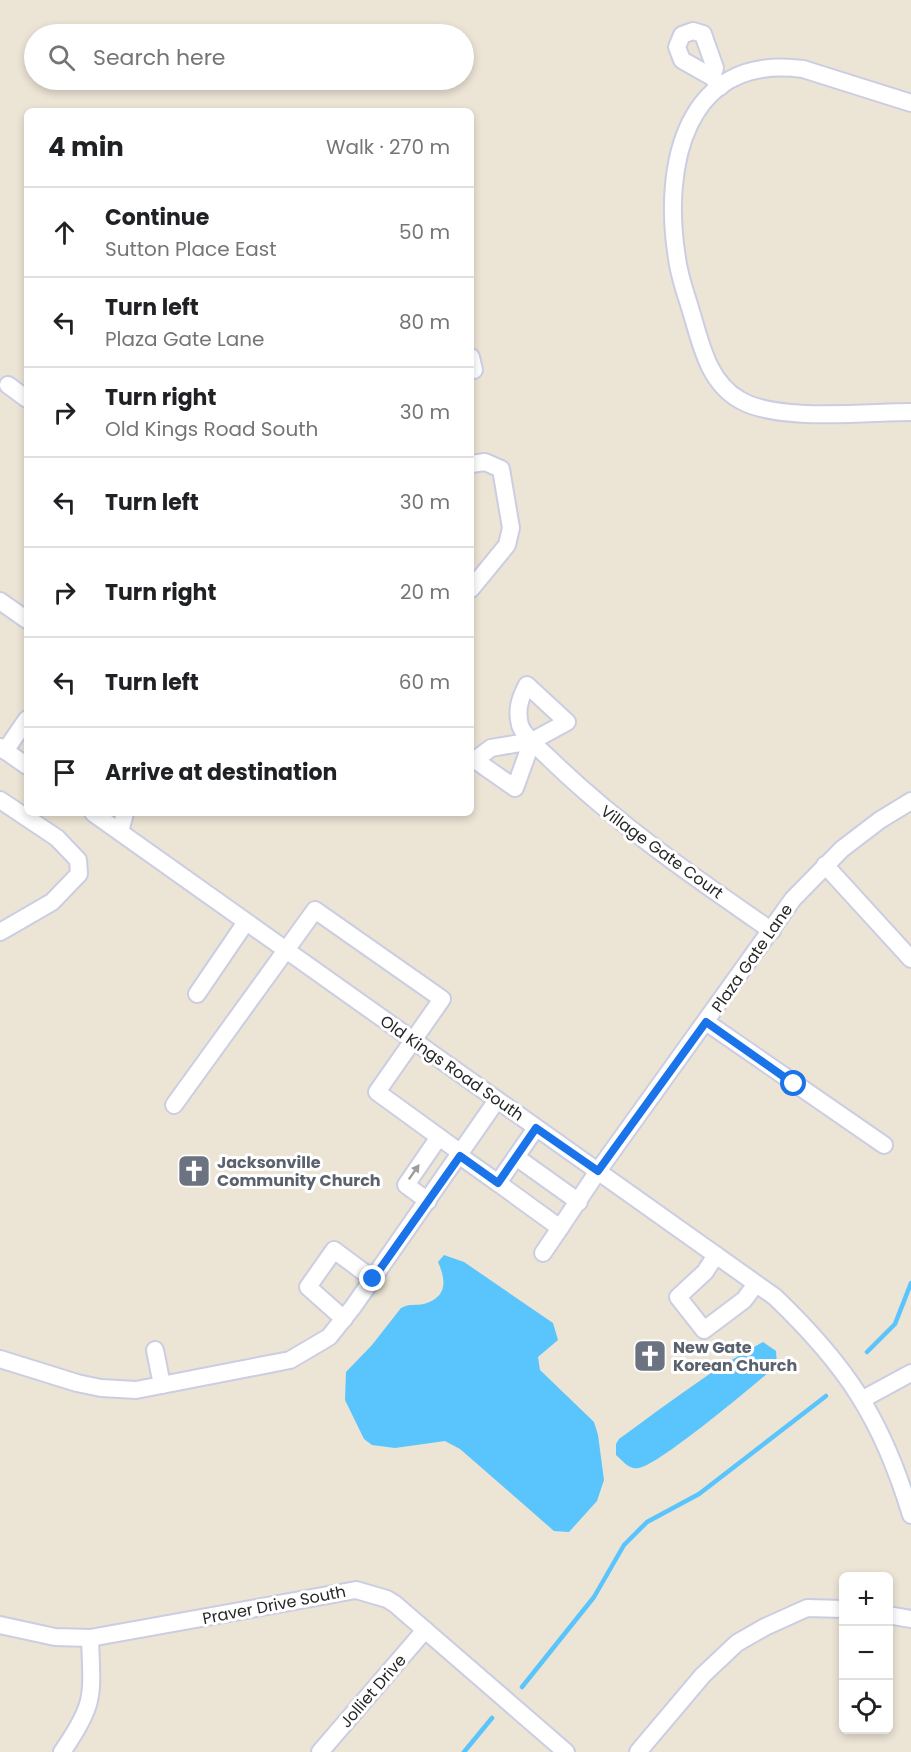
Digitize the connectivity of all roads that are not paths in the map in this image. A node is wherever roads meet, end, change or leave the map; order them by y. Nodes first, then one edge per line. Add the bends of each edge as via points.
1 (911, 103) edge
2 (8, 385) dead end
3 (24, 397) edge
4 (911, 412) edge
5 (474, 464) edge
6 (474, 585) edge
7 (0, 601) edge
8 (24, 618) edge
9 (24, 723) edge
10 (532, 741) dead end
11 (2, 749) edge
12 (24, 764) edge
13 (0, 800) edge
14 (911, 801) edge
15 (97, 816) edge
16 (124, 816) edge
17 (120, 832) junction
18 (825, 866) junction
19 (246, 922) junction
20 (772, 931) junction
21 (0, 932) edge
22 (908, 950) edge
23 (286, 951) junction
24 (197, 994) dead end
25 (706, 1022) junction
26 (413, 1041) junction
27 (497, 1100) junction
28 (174, 1105) dead end
29 (536, 1128) junction
30 (439, 1137) junction
31 (884, 1145) dead end
32 (460, 1155) junction
33 (516, 1157) junction
34 (598, 1171) junction
35 (498, 1183) junction
36 (428, 1201) junction
37 (579, 1202) junction
38 (560, 1228) junction
39 (543, 1252) dead end
40 (716, 1255) junction
41 (373, 1279) junction
42 (756, 1284) junction
43 (344, 1319) junction
44 (155, 1350) dead end
45 (0, 1359) edge
46 (911, 1373) edge
47 (162, 1385) junction
48 (863, 1399) junction
49 (905, 1472) edge
50 (911, 1515) edge
51 (839, 1609) edge
52 (893, 1616) edge
53 (911, 1619) edge
54 (0, 1625) edge
55 (425, 1630) junction
56 (90, 1638) junction
57 (62, 1752) edge
58 (320, 1752) edge
59 (566, 1752) edge
60 (638, 1752) edge

1 - 4 street via 815,71 785,66 716,82 681,140 675,203 679,270 712,373 738,399 766,411
2 - 3 street
5 - 6 street via 485,462 501,469 512,528 507,545
7 - 8 street
9 - 11 street
10 - 20 street, Village Gate Court via 639,838
11 - 12 street
13 - 21 street via 57,838 78,860 80,874 52,902
14 - 18 street, Plaza Gate Lane via 858,836
15 - 17 street, Old Kings Road South
16 - 17 street
17 - 19 street, Old Kings Road South
18 - 20 street, Plaza Gate Lane via 793,899
18 - 22 street
19 - 23 street, Old Kings Road South
19 - 24 street
20 - 25 street, Plaza Gate Lane
23 - 26 street, Old Kings Road South
23 - 26 street via 315,910 434,993 442,999
23 - 28 street
25 - 31 street
25 - 34 street, Plaza Gate Lane
26 - 27 street, Old Kings Road South
26 - 30 street via 377,1092
27 - 29 street, Old Kings Road South
27 - 32 street
29 - 33 street
29 - 34 street, Old Kings Road South
30 - 32 street
36 -> 30 street via 406,1185
32 - 35 street
32 - 36 street
33 - 35 street
33 - 37 street
34 - 37 street, Plaza Gate Lane
34 - 40 street, Old Kings Road South
35 - 38 street
36 - 41 street
37 - 38 street, Plaza Gate Lane
38 - 39 street, Plaza Gate Lane
40 - 42 street, Old Kings Road South
40 - 42 street via 705,1272 678,1297 704,1330 744,1300
41 - 43 street
41 - 43 street via 334,1251 308,1287
42 - 48 street, Old Kings Road South via 814,1335
43 - 47 street via 324,1341 290,1360
44 - 47 street
45 - 47 street via 101,1388 136,1390
46 - 48 street
48 - 49 street, Old Kings Road South
49 - 50 street, Old Kings Road South
51 - 60 street via 807,1608 737,1643
52 - 53 street
54 - 56 street, Praver Drive South via 55,1637
55 - 56 street, Praver Drive South via 387,1599 356,1590
55 - 58 street, Jolliet Drive
55 - 59 street, Praver Drive South
56 - 57 street via 92,1692 88,1711

